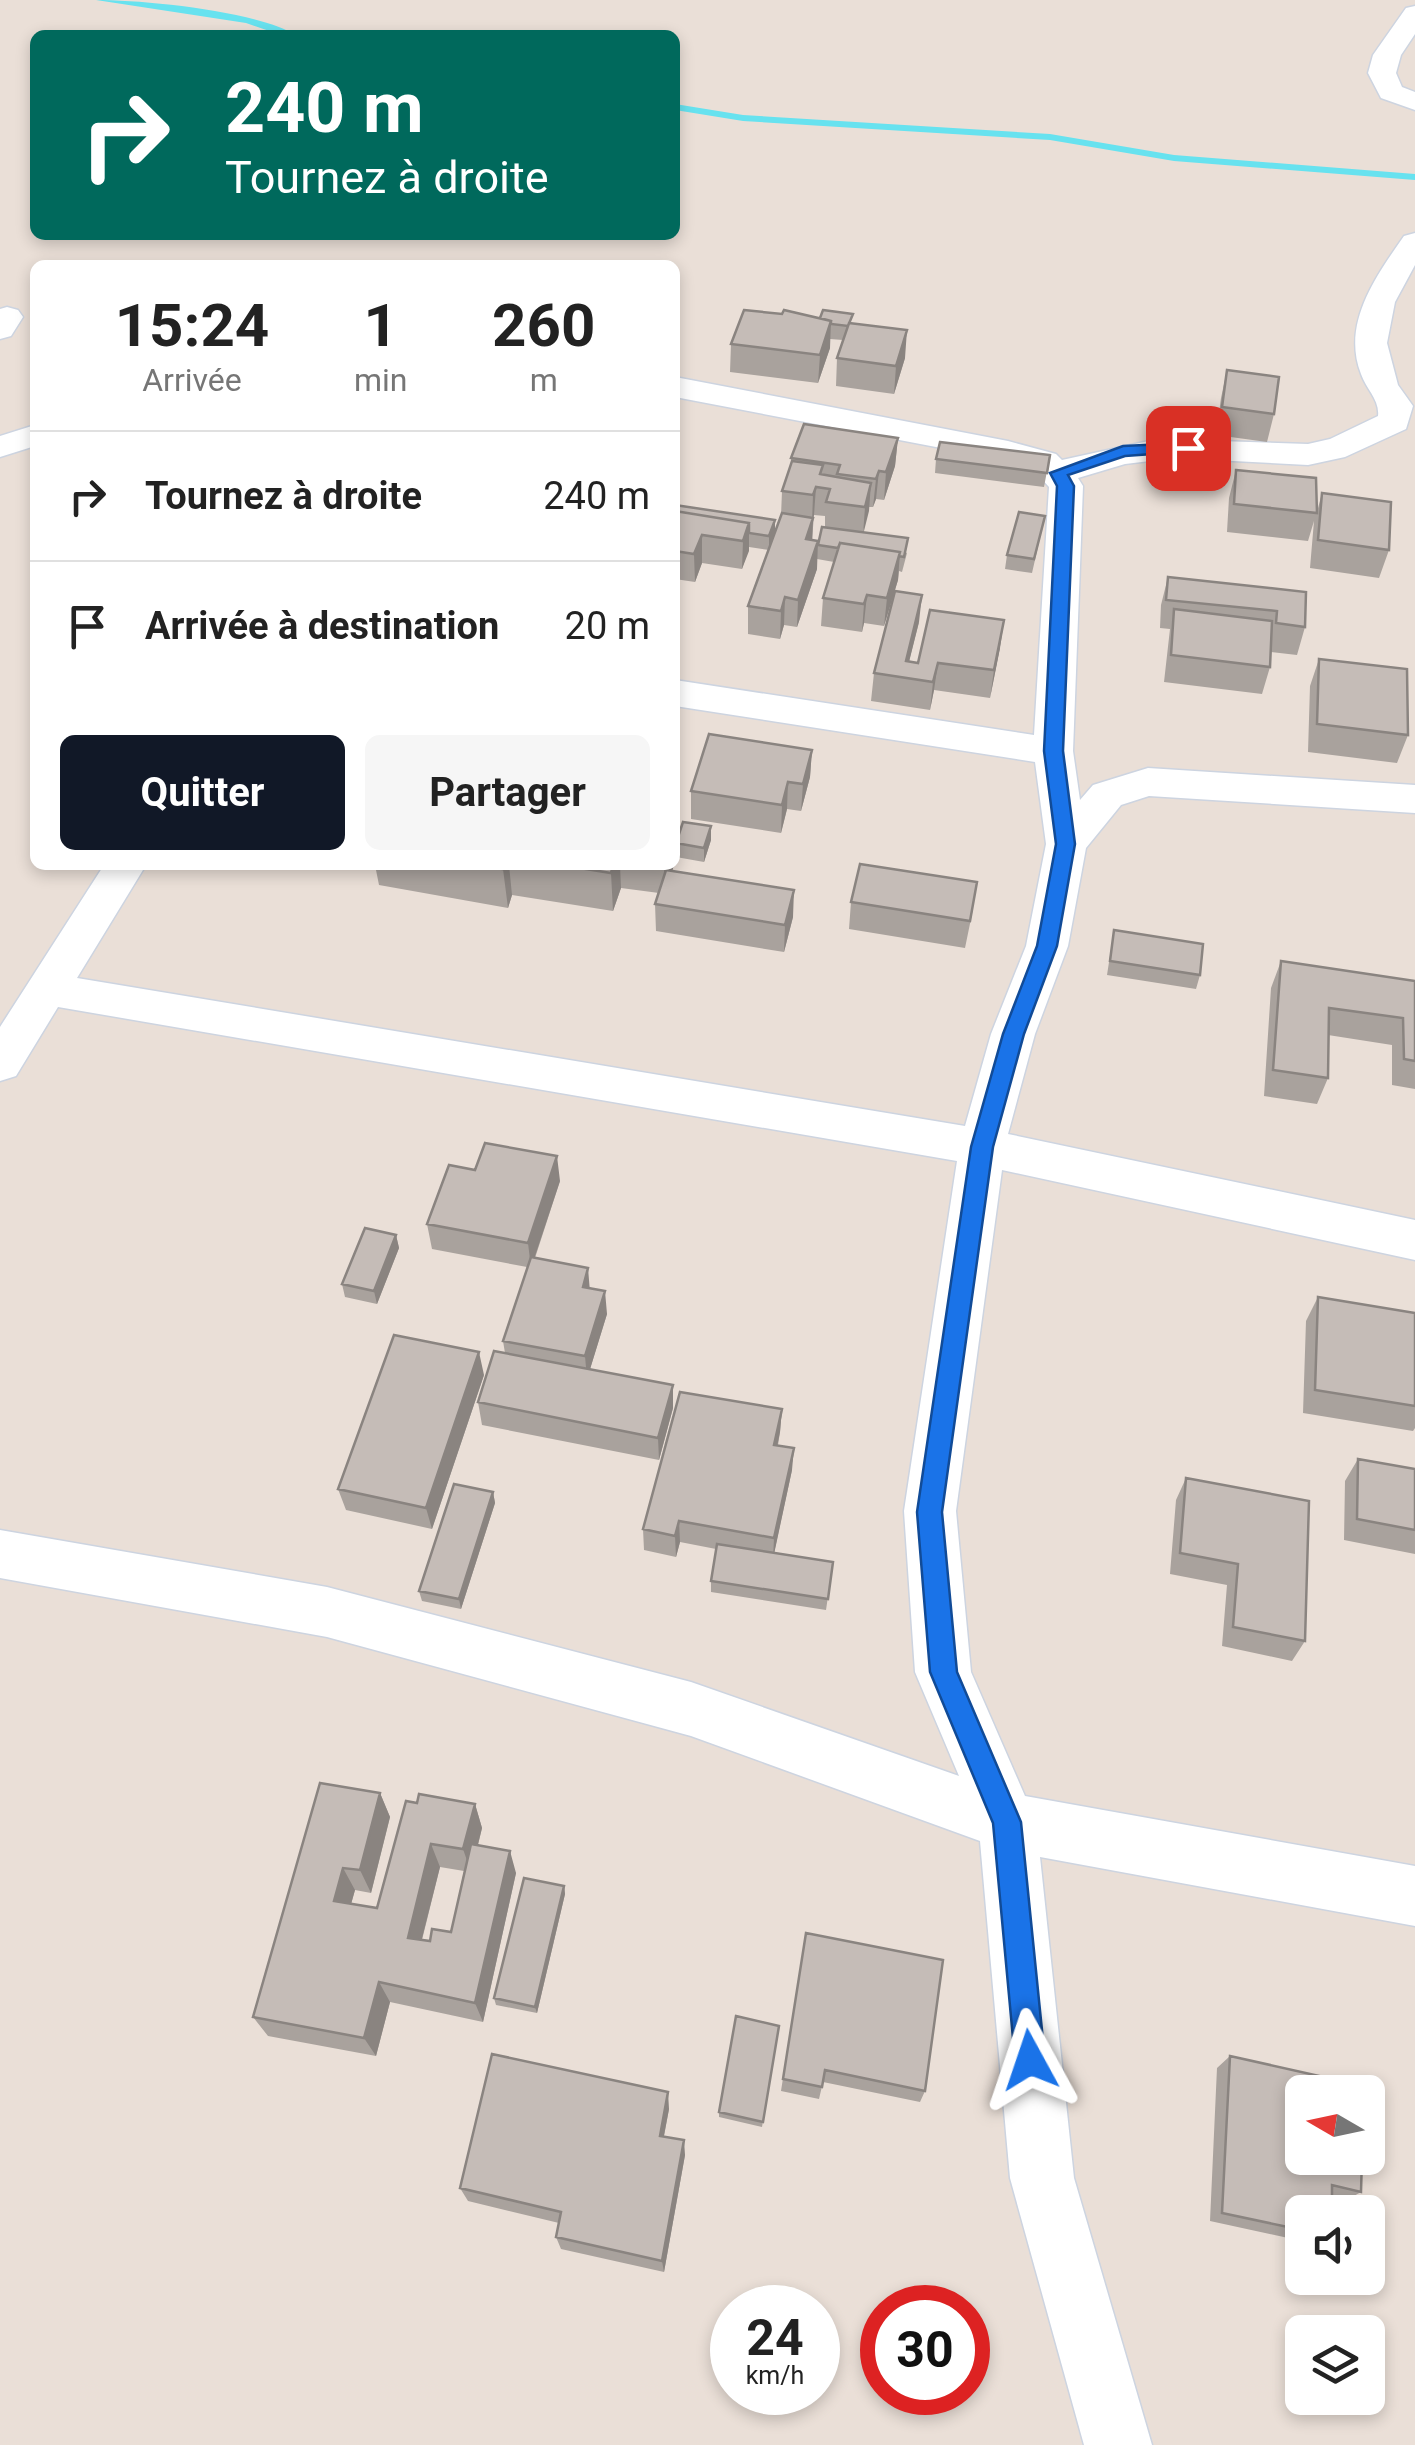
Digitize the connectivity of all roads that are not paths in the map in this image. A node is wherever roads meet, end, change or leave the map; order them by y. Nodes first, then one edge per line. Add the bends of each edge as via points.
1 (1415, 14) edge
2 (1415, 102) edge
3 (1415, 242) edge
4 (680, 388) edge
5 (30, 437) edge
6 (0, 447) edge
7 (0, 464) edge
8 (30, 467) edge
9 (1058, 473) junction
10 (680, 694) edge
11 (1053, 751) junction
12 (1415, 799) edge
13 (1066, 844) junction
14 (122, 870) edge
15 (47, 989) junction
16 (0, 1064) edge
17 (982, 1147) junction
18 (1415, 1240) edge
19 (0, 1554) edge
20 (1007, 1822) junction
21 (1415, 1896) edge
22 (1118, 2445) edge

1 - 2 street via 1382,74 1391,92
3 - 9 street via 1378,304 1370,338 1372,369 1396,406 1394,422 1323,452 1123,451
4 - 9 street via 1008,451 1044,460
5 - 6 street
7 - 8 street
9 - 11 street via 1066,486
10 - 11 street
11 - 13 street
12 - 13 street via 1148,782 1106,795
13 - 17 street via 1047,946 1013,1034
14 - 15 street
15 - 16 street
15 - 17 street
17 - 18 street
17 - 20 street via 930,1512 944,1672
19 - 20 street via 327,1612 634,1693
20 - 21 street
20 - 22 street via 1042,2178

